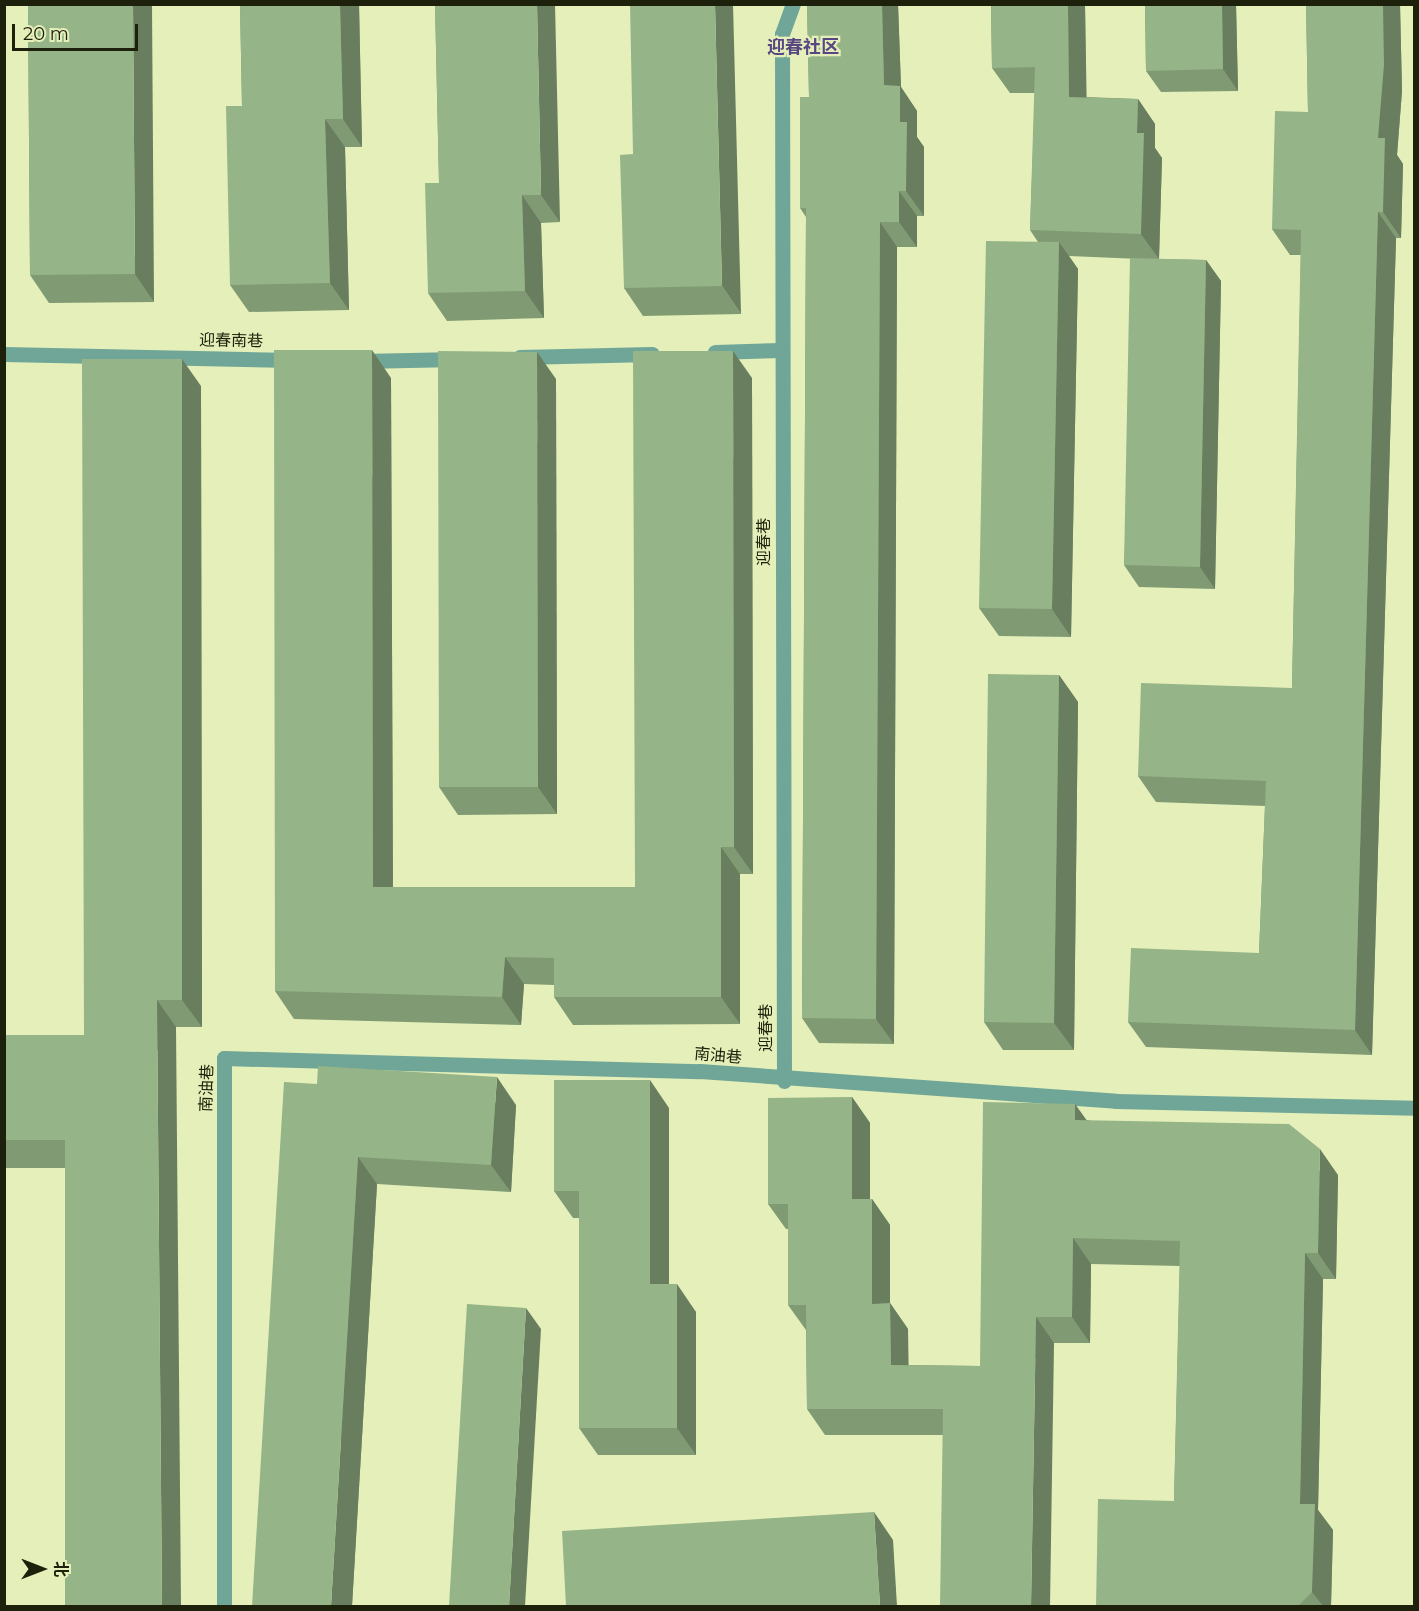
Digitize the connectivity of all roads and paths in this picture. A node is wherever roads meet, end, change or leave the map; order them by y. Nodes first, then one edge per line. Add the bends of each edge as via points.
1 (793, 4) edge
2 (781, 350) junction
3 (698, 352) edge
4 (674, 353) edge
5 (4, 354) edge
6 (497, 358) edge
7 (473, 359) edge
8 (310, 360) edge
9 (344, 361) edge
10 (784, 1081) junction
11 (1414, 1108) edge
12 (224, 1606) edge

1 - 2 street, 迎春巷 via 782,34
2 - 3 street
2 - 10 street, 迎春巷
4 - 6 street
5 - 8 street, 迎春南巷
7 - 9 street
10 - 11 street via 1116,1101
10 - 12 street, 南油巷 via 700,1071 224,1058

